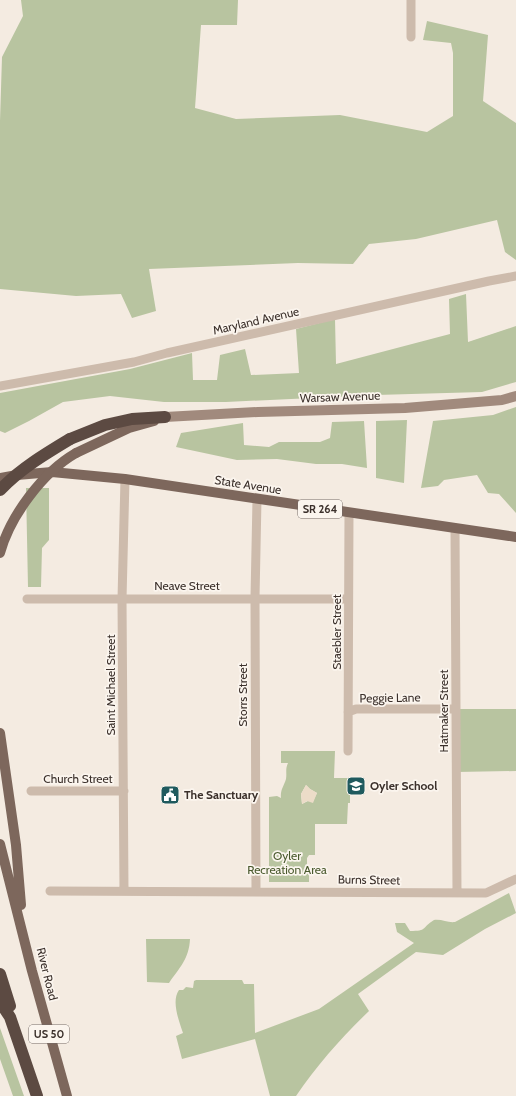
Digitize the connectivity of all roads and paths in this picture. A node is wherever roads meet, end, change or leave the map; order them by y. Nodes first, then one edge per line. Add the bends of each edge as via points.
1 (411, 0) edge
2 (411, 37) dead end
3 (516, 276) edge
4 (0, 386) edge
5 (516, 396) edge
6 (165, 417) junction
7 (0, 478) edge
8 (125, 479) junction
9 (0, 490) edge
10 (257, 499) junction
11 (349, 513) junction
12 (455, 528) junction
13 (516, 537) edge
14 (0, 553) edge
15 (255, 598) junction
16 (26, 599) dead end
17 (122, 599) junction
18 (348, 599) junction
19 (456, 709) junction
20 (348, 712) junction
21 (0, 733) edge
22 (348, 751) dead end
23 (31, 791) dead end
24 (124, 791) junction
25 (0, 844) edge
26 (2, 855) edge
27 (516, 879) edge
28 (50, 891) dead end
29 (124, 891) junction
30 (256, 892) junction
31 (457, 893) junction
32 (22, 929) junction
33 (0, 974) edge
34 (0, 997) edge
35 (10, 1017) junction
36 (37, 1096) edge
37 (67, 1096) edge

1 - 2 street
3 - 4 street, Maryland Avenue via 134,362
5 - 6 main road, Warsaw Avenue via 485,402 405,408
6 - 9 highway, bridge via 132,419 105,425 70,439 24,468
6 - 14 main road, bridge via 129,428 66,458 27,499 8,530
7 - 8 main road, State Avenue / SR 264 via 52,472
8 - 10 main road, State Avenue / SR 264
8 - 17 street, Saint Michael Street
10 - 11 main road, State Avenue / SR 264
10 - 15 street, Storrs Street
11 - 12 main road, State Avenue / SR 264
11 - 18 street, Staebler Street
12 - 13 main road, State Avenue / SR 264
12 - 19 street, Hatmaker Street
15 - 17 street, Neave Street
15 - 18 street, Neave Street
15 - 30 street, Storrs Street
16 - 17 street, Neave Street
17 - 24 street, Saint Michael Street
18 - 20 street, Staebler Street
19 - 20 street, Peggie Lane via 356,709
19 - 31 street, Hatmaker Street
20 - 22 street, Staebler Street
21 - 32 main road via 16,845
23 - 24 street, Church Street
24 - 29 street, Saint Michael Street
25 - 26 main road, River Road / US 50
26 - 32 main road, River Road / US 50
27 - 31 street, Burns Street via 486,893
28 - 29 street, Burns Street
29 - 30 street, Burns Street
30 - 31 street, Burns Street
32 - 37 main road, River Road / US 50
33 - 35 highway via 11,1008
34 - 35 highway
35 - 36 highway

